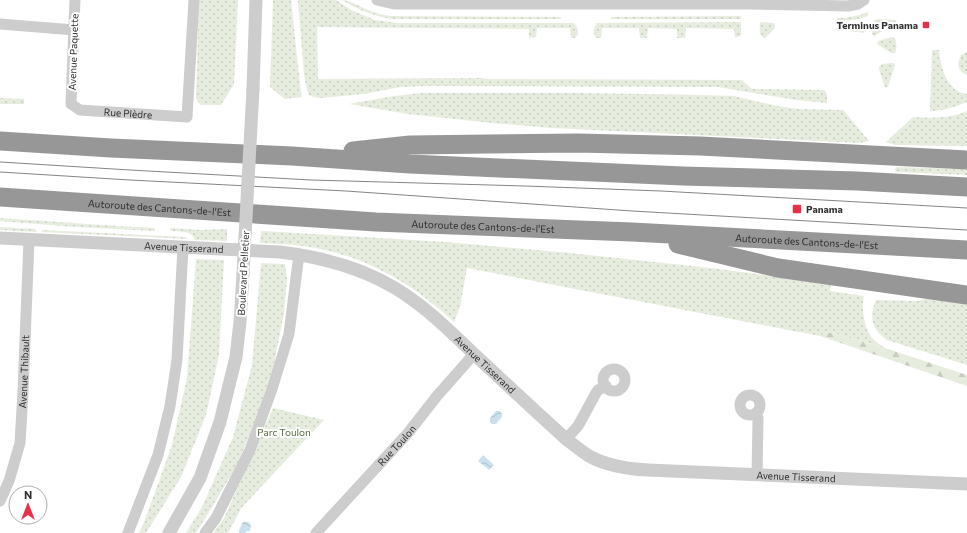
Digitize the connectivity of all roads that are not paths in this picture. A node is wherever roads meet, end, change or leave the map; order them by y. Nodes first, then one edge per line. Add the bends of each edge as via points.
1 (75, 0) edge
2 (194, 0) edge
3 (256, 0) edge
4 (377, 0) edge
5 (864, 0) edge
6 (0, 24) edge
7 (74, 30) junction
8 (71, 104) joint
9 (0, 141) edge
10 (292, 156) junction
11 (967, 158) edge
12 (967, 187) edge
13 (0, 197) edge
14 (632, 232) junction
15 (0, 238) edge
16 (29, 240) junction
17 (183, 247) junction
18 (967, 250) edge
19 (298, 254) junction
20 (967, 295) edge
21 (474, 354) junction
22 (606, 386) dead end
23 (756, 413) dead end
24 (566, 439) junction
25 (757, 475) junction
26 (967, 484) edge
27 (0, 501) edge
28 (128, 533) edge
29 (169, 533) edge
30 (205, 533) edge
31 (316, 533) edge

1 - 7 street, Avenue Paquette
2 - 8 street, Rue Plèdre via 187,117 80,110
3 - 29 street, Boulevard Pelletier, bridge via 243,274 236,357 220,422 200,478
4 - 5 street via 394,4 848,6
6 - 7 street
7 - 8 street, Avenue Paquette
9 - 10 highway
10 - 11 highway via 410,146 578,143 700,146 938,159
10 - 12 highway via 418,164
13 - 14 highway, Autoroute des Cantons-de-l'Est via 376,222
14 - 18 highway, Autoroute des Cantons-de-l'Est
14 - 20 highway via 778,268
15 - 16 street, Avenue Tisserand
16 - 17 street, Avenue Tisserand
16 - 27 street, Avenue Thibault via 20,443
17 - 19 street, Avenue Tisserand
17 - 28 street via 177,360 170,406 158,455
19 - 21 street, Avenue Tisserand via 350,267 397,289 426,310
19 - 30 street via 289,334 272,389 250,450 216,518
21 - 24 street, Avenue Tisserand
21 - 31 street, Rue Toulon via 404,438
22 - 24 street via 598,390 578,426
23 - 25 street
24 - 25 street, Avenue Tisserand via 594,459 624,468
25 - 26 street, Avenue Tisserand

